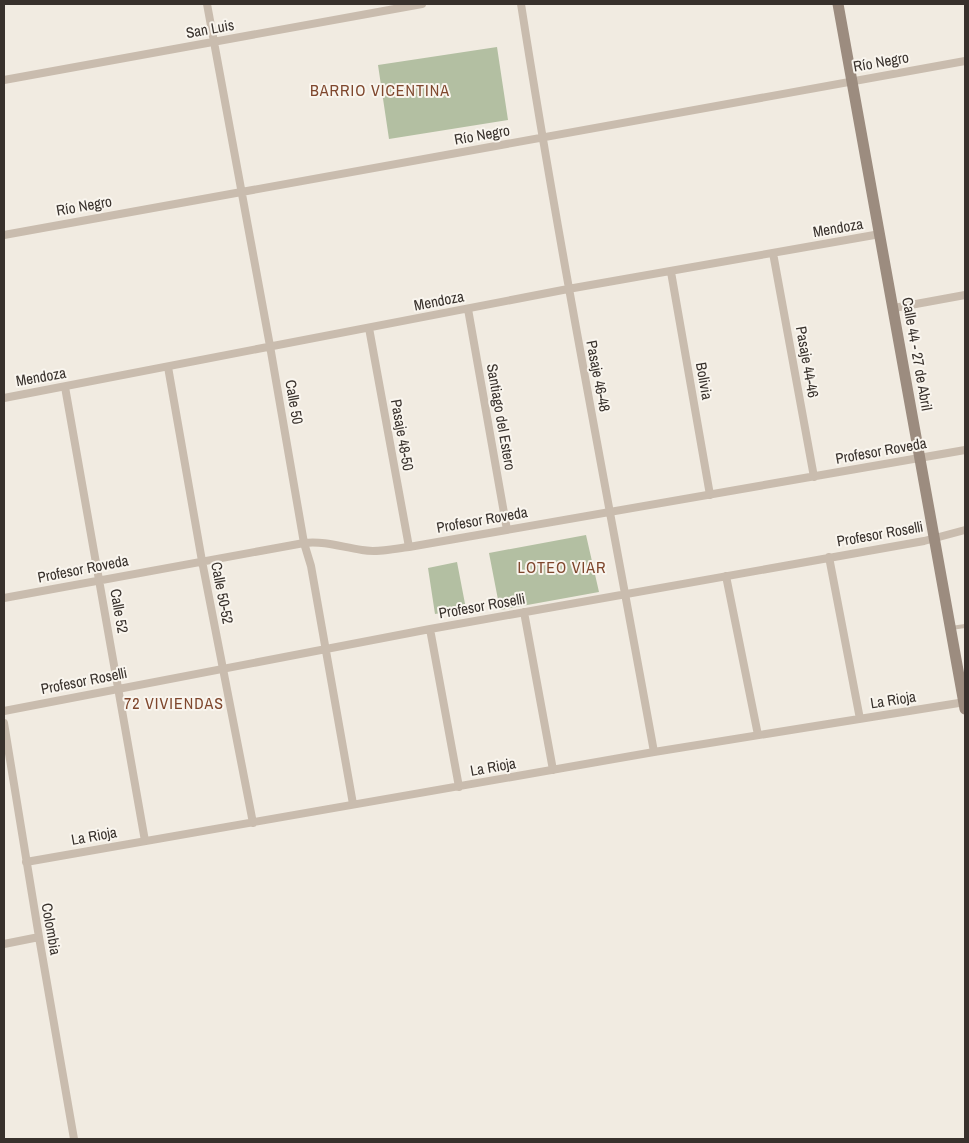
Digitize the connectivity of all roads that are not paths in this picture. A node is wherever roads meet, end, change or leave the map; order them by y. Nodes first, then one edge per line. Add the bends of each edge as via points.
1 (207, 4) edge
2 (422, 4) edge
3 (521, 4) edge
4 (838, 4) edge
5 (214, 42) junction
6 (965, 61) edge
7 (4, 80) edge
8 (852, 82) junction
9 (542, 138) junction
10 (241, 192) junction
11 (880, 234) junction
12 (4, 235) edge
13 (773, 253) junction
14 (671, 272) junction
15 (568, 289) junction
16 (965, 295) edge
17 (894, 308) junction
18 (468, 309) junction
19 (369, 328) junction
20 (270, 346) junction
21 (168, 367) junction
22 (65, 386) junction
23 (4, 398) edge
24 (965, 450) edge
25 (921, 458) junction
26 (814, 477) junction
27 (710, 495) junction
28 (610, 513) junction
29 (507, 530) junction
30 (965, 530) edge
31 (935, 538) junction
32 (304, 543) junction
33 (409, 547) junction
34 (829, 557) junction
35 (202, 561) junction
36 (726, 576) junction
37 (99, 580) junction
38 (626, 594) junction
39 (4, 598) edge
40 (524, 612) junction
41 (965, 626) edge
42 (951, 628) junction
43 (430, 629) junction
44 (327, 649) junction
45 (224, 670) junction
46 (118, 689) junction
47 (965, 704) edge
48 (4, 711) edge
49 (860, 719) junction
50 (4, 723) edge
51 (758, 735) junction
52 (654, 752) junction
53 (553, 770) junction
54 (459, 787) junction
55 (353, 804) junction
56 (253, 822) junction
57 (145, 841) junction
58 (26, 862) junction
59 (38, 937) junction
60 (4, 944) edge
61 (74, 1139) edge

1 - 5 street, Calle 50
2 - 5 street, San Luis
3 - 9 street, Pasaje 46-48
4 - 8 street, Calle 44 - 27 de Abril
5 - 7 street, San Luis
5 - 10 street, Calle 50
6 - 8 street, Río Negro
8 - 9 street, Río Negro
8 - 11 street, Calle 44 - 27 de Abril
9 - 10 street, Río Negro
9 - 15 street, Pasaje 46-48
10 - 12 street, Río Negro
10 - 20 street, Calle 50
11 - 13 street, Mendoza
11 - 17 street, Calle 44 - 27 de Abril
13 - 14 street, Mendoza
13 - 26 street, Pasaje 44-46
14 - 15 street, Mendoza
14 - 27 street, Bolivia
15 - 18 street, Mendoza
15 - 28 street, Pasaje 46-48
16 - 17 street
17 - 25 street, Calle 44 - 27 de Abril
18 - 19 street, Mendoza
18 - 29 street, Santiago del Estero
19 - 20 street, Mendoza
19 - 33 street, Pasaje 48-50
20 - 21 street, Mendoza
20 - 32 street, Calle 50
21 - 22 street, Mendoza
21 - 35 street, Calle 50-52
22 - 23 street, Mendoza
22 - 37 street, Calle 52
24 - 25 street, Profesor Roveda
25 - 26 street, Profesor Roveda
25 - 31 street, Calle 44 - 27 de Abril
26 - 27 street, Profesor Roveda
27 - 28 street, Profesor Roveda
28 - 29 street, Profesor Roveda
28 - 38 street, Pasaje 46-48
29 - 33 street, Profesor Roveda
30 - 31 street, Profesor Roselli
31 - 34 street, Profesor Roselli
31 - 42 street, Calle 44 - 27 de Abril
32 - 33 street, Profesor Roveda via 326,542 363,551
32 - 35 street, Profesor Roveda
32 - 44 street, Calle 50 via 312,566
34 - 36 street, Profesor Roselli
34 - 49 street
35 - 37 street, Profesor Roveda
35 - 45 street, Calle 50-52
36 - 38 street, Profesor Roselli
36 - 51 street
37 - 39 street, Profesor Roveda
37 - 46 street, Calle 52
38 - 40 street, Profesor Roselli
38 - 52 street, Pasaje 46-48
40 - 43 street, Profesor Roselli
40 - 53 street
41 - 42 lane
42 - 47 street, Calle 44 - 27 de Abril
43 - 44 street, Profesor Roselli
43 - 54 street
44 - 45 street, Profesor Roselli
44 - 55 street, Calle 50
45 - 46 street, Profesor Roselli
45 - 56 street, Calle 50-52
46 - 48 street, Profesor Roselli
46 - 57 street, Calle 52
47 - 49 street, La Rioja
49 - 51 street, La Rioja
50 - 58 street, Colombia
51 - 52 street, La Rioja
52 - 53 street, La Rioja
53 - 54 street, La Rioja
54 - 55 street, La Rioja
55 - 56 street, La Rioja
56 - 57 street, La Rioja
57 - 58 street, La Rioja
58 - 59 street, Colombia
59 - 60 street
59 - 61 street, Colombia

